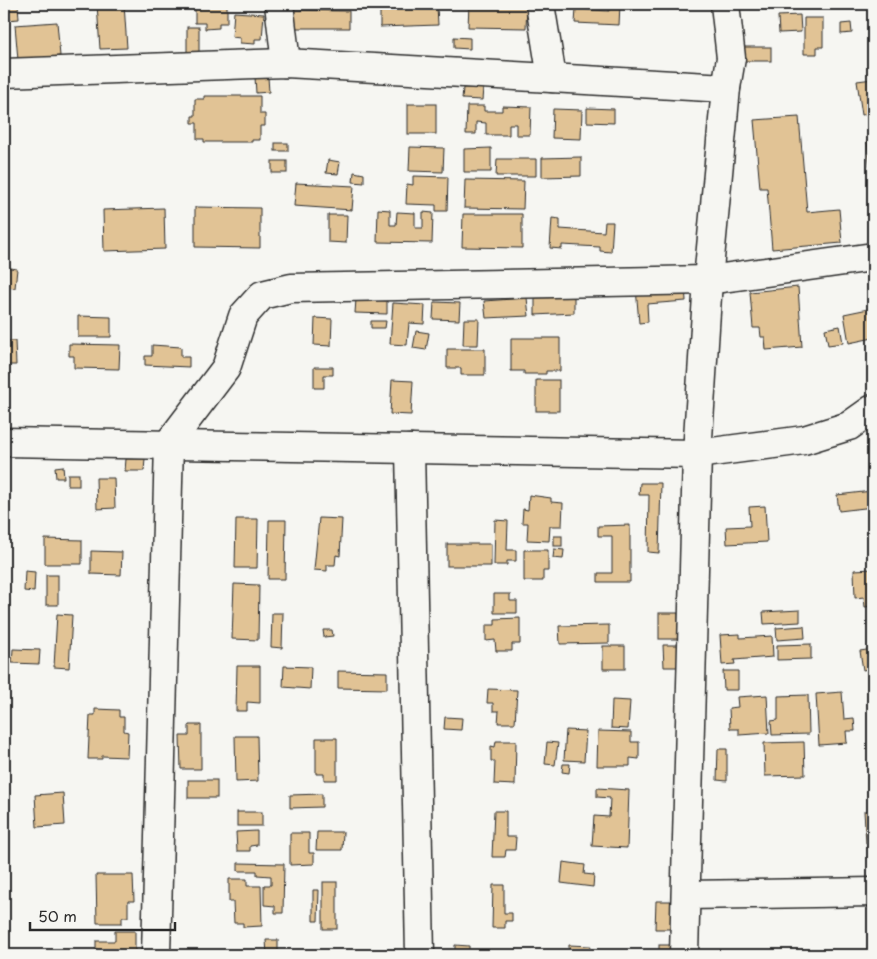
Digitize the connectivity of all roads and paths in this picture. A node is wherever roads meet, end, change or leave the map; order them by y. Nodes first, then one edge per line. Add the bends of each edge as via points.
1 (279, 4) edge
2 (540, 4) edge
3 (725, 4) edge
4 (286, 63) junction
5 (4, 73) edge
6 (552, 78) junction
7 (726, 88) junction
8 (873, 257) edge
9 (708, 280) junction
10 (873, 409) edge
11 (4, 442) edge
12 (169, 443) junction
13 (410, 449) junction
14 (697, 454) junction
15 (873, 892) edge
16 (686, 895) junction
17 (156, 955) edge
18 (420, 955) edge
19 (684, 955) edge

1 - 4 street
2 - 6 street
3 - 7 street via 731,58
4 - 5 street
4 - 6 street
6 - 7 street
7 - 9 street
8 - 9 street
9 - 12 street via 291,288 262,295 243,316 226,368
9 - 14 street
10 - 14 street via 849,426 804,440
11 - 12 street
12 - 13 street
12 - 17 street
13 - 14 street
13 - 18 street
14 - 16 street
15 - 16 street
16 - 19 street

